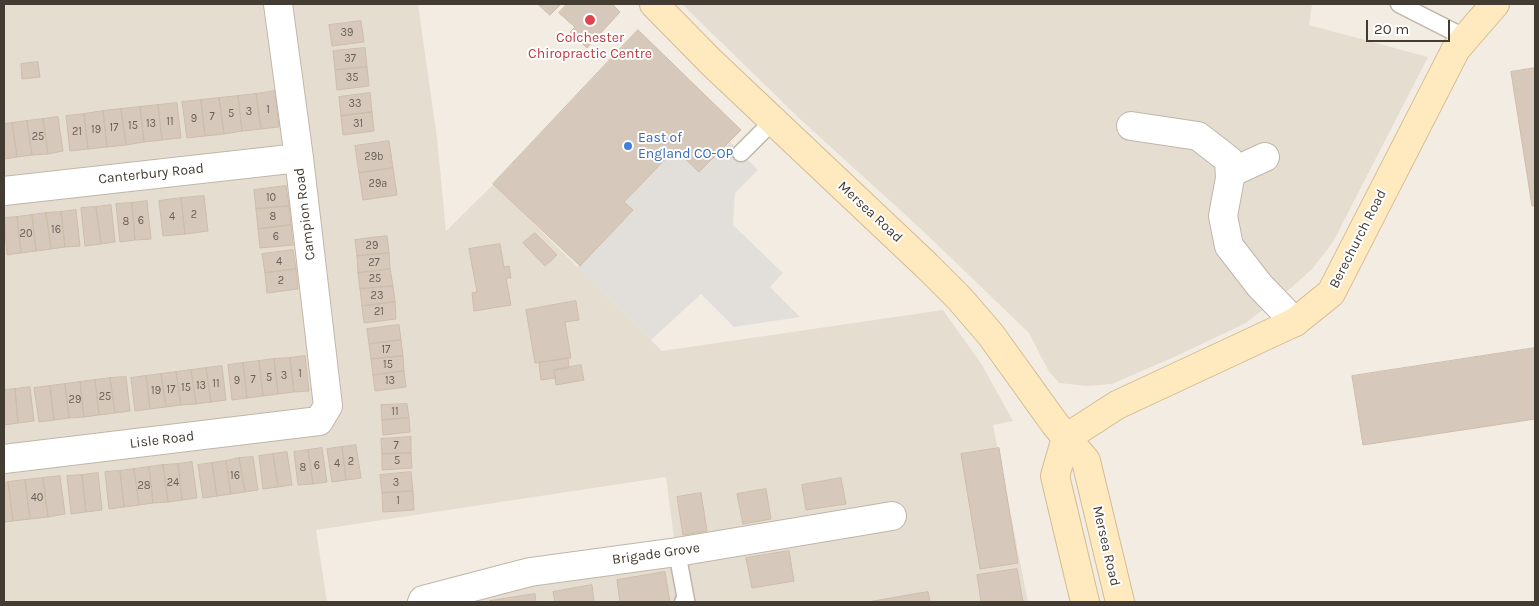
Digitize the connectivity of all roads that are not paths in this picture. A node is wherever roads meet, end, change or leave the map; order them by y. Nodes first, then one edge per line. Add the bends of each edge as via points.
1 (278, 4) edge
2 (654, 4) edge
3 (1399, 4) edge
4 (1495, 4) edge
5 (1466, 38) junction
6 (773, 121) junction
7 (1131, 126) dead end
8 (741, 153) dead end
9 (1265, 157) dead end
10 (299, 158) junction
11 (1230, 173) junction
12 (4, 191) edge
13 (1295, 322) junction
14 (320, 421) joint
15 (1066, 438) junction
16 (4, 459) edge
17 (892, 516) dead end
18 (677, 552) junction
19 (422, 602) edge
20 (683, 602) edge
21 (1086, 602) edge
22 (1120, 602) edge

1 - 10 street, Campion Road
2 - 6 main road, Mersea Road
3 - 5 lane
4 - 5 main road, Berechurch Road
5 - 13 main road, Berechurch Road via 1456,49 1331,293
6 - 8 lane
6 - 15 main road, Mersea Road via 960,300 991,335
7 - 11 street via 1198,136 1229,160
9 - 11 street
10 - 12 street, Canterbury Road
10 - 14 street, Campion Road via 328,406
11 - 13 street via 1223,216 1229,246 1260,286
13 - 15 main road, Berechurch Road via 1117,405
14 - 16 street, Lisle Road
15 - 21 main road via 1055,476
15 - 22 main road, Mersea Road via 1086,461
17 - 18 street, Brigade Grove
18 - 19 street, Brigade Grove via 530,572
18 - 20 lane via 686,600

